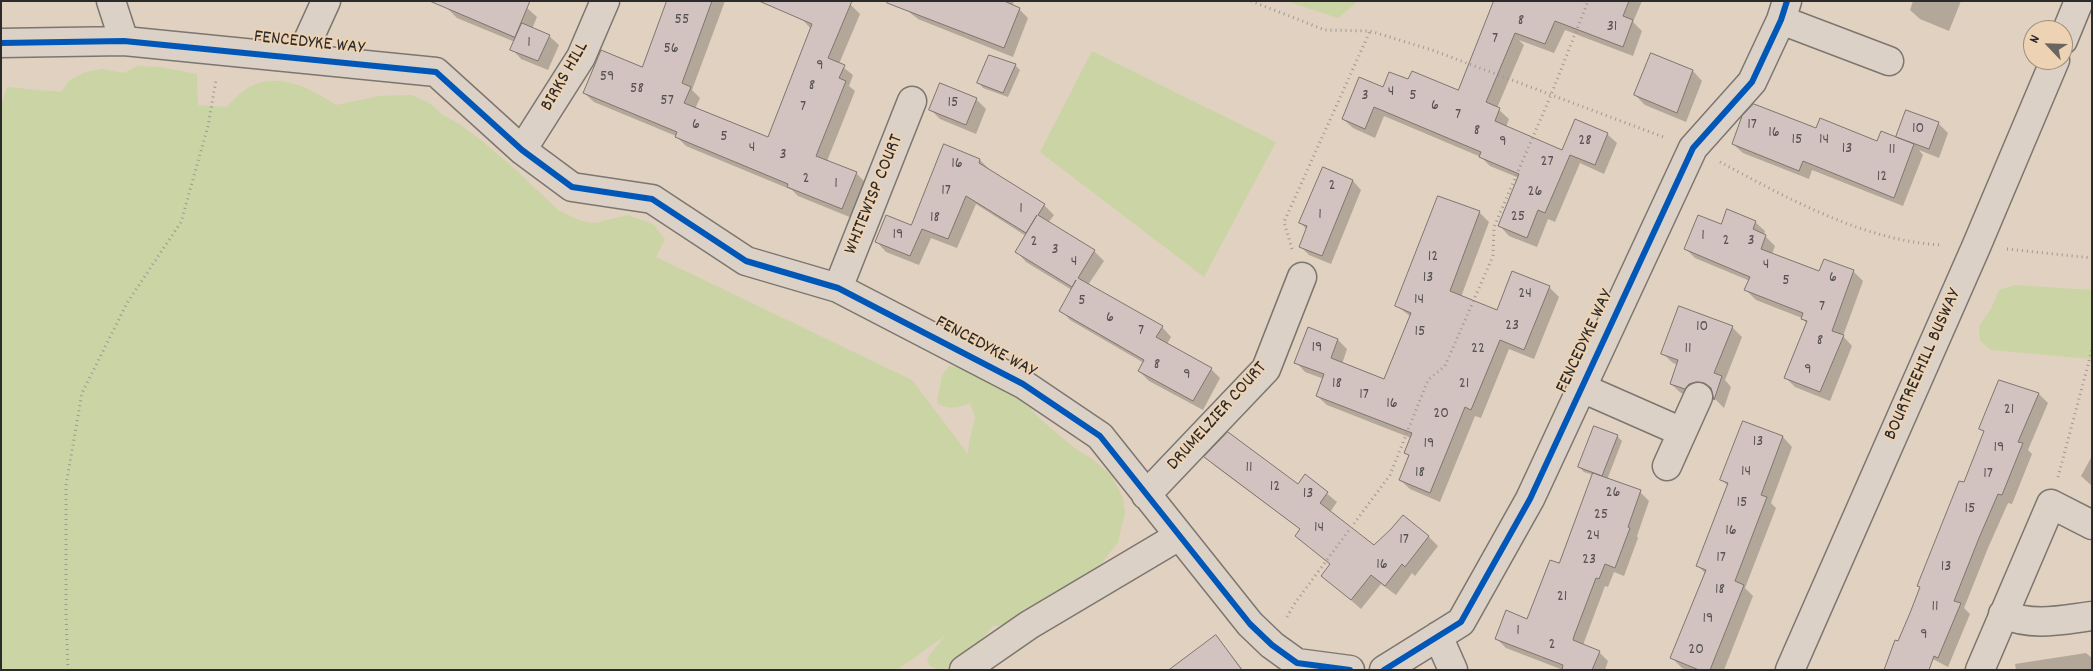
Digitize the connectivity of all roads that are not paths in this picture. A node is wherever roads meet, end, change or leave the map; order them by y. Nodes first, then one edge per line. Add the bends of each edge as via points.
1 (111, 1) edge
2 (326, 1) edge
3 (605, 1) edge
4 (2079, 1) edge
5 (1784, 10) edge
6 (2071, 20) edge
7 (124, 41) junction
8 (1, 43) edge
9 (300, 58) junction
10 (1889, 61) dead end
11 (2051, 70) edge
12 (912, 101) dead end
13 (522, 150) junction
14 (1302, 277) road end
15 (838, 288) junction
16 (1582, 388) junction
17 (1698, 397) dead end
18 (1682, 432) junction
19 (1667, 466) dead end
20 (1146, 495) junction
21 (2092, 524) edge
22 (1179, 536) junction
23 (2003, 614) junction
24 (2092, 616) edge
25 (1438, 636) junction
26 (964, 670) edge
27 (1350, 670) edge
28 (1384, 670) edge
29 (1453, 670) edge
30 (1790, 670) edge
31 (1980, 670) edge

1 - 7 street
2 - 9 street
3 - 13 street, BIRKS HILL via 581,57
4 - 6 street
5 - 10 street
5 - 16 street, FENCEDYKE WAY via 1752,82 1694,148
7 - 8 street, FENCEDYKE WAY
7 - 9 street, FENCEDYKE WAY
9 - 13 street, FENCEDYKE WAY via 436,72
11 - 30 street, BOURTREEHILL BUSWAY
12 - 15 street, WHITEWISP COURT
13 - 15 street, FENCEDYKE WAY via 572,187 652,199 746,262
14 - 20 street, DRUMELZIER COURT via 1266,369
15 - 20 street, FENCEDYKE WAY via 1046,399 1100,436
16 - 18 street
16 - 25 street, FENCEDYKE WAY via 1530,499 1461,622
17 - 18 street
18 - 19 street
20 - 22 street, FENCEDYKE WAY
21 - 23 street via 2051,504
22 - 26 street via 1029,625
22 - 27 street, FENCEDYKE WAY via 1250,624 1272,645 1297,663
23 - 24 street via 2025,622 2042,623
23 - 31 street
25 - 28 street, FENCEDYKE WAY
25 - 29 street

